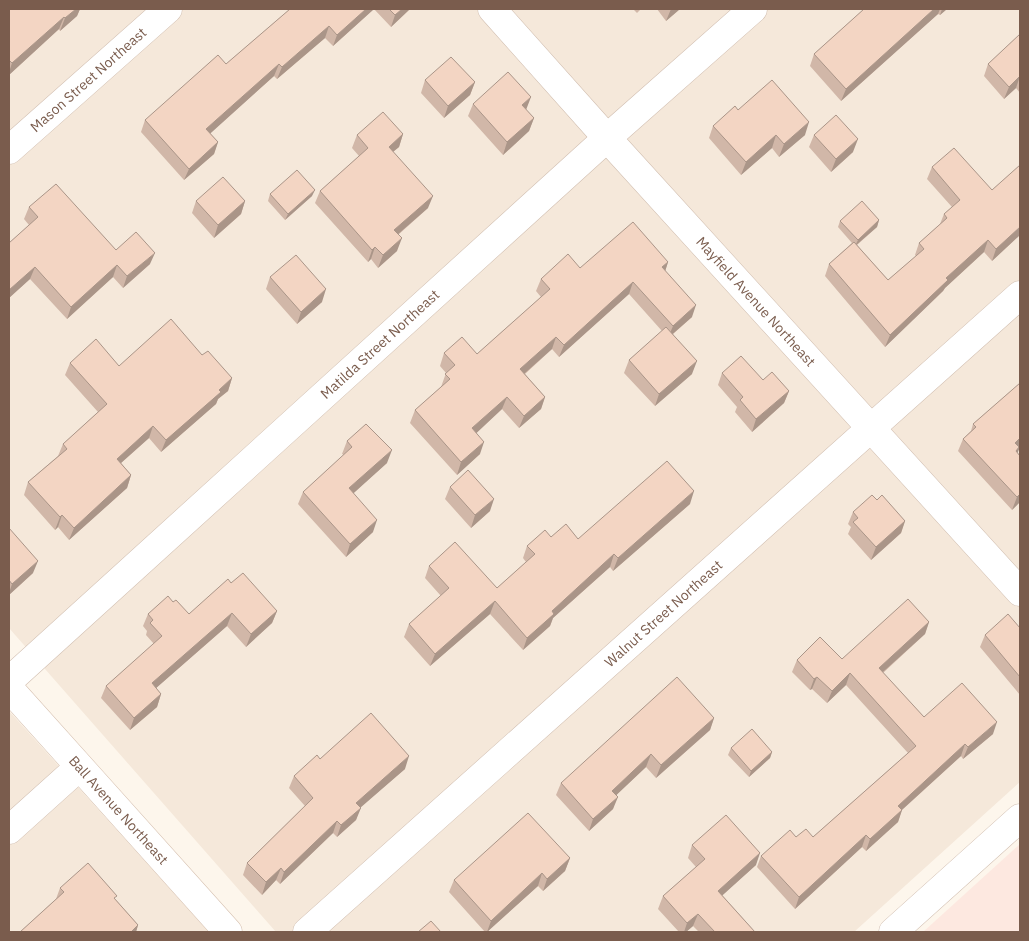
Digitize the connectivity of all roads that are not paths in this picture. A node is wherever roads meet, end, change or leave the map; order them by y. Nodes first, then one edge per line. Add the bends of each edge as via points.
1 (168, 9) edge
2 (492, 9) edge
3 (753, 9) edge
4 (607, 138) junction
5 (9, 150) edge
6 (1020, 295) edge
7 (871, 428) junction
8 (1020, 592) edge
9 (9, 682) edge
10 (9, 688) edge
11 (79, 767) junction
12 (1020, 818) edge
13 (9, 830) edge
14 (228, 932) edge
15 (307, 932) edge
16 (893, 932) edge

1 - 5 street, Mason Street Northeast
2 - 4 street, Mayfield Avenue Northeast
3 - 4 street, Matilda Street Northeast
4 - 7 street, Mayfield Avenue Northeast
4 - 9 street, Matilda Street Northeast
6 - 7 street, Walnut Street Northeast
7 - 8 street, Mayfield Avenue Northeast
7 - 15 street, Walnut Street Northeast
10 - 11 street, Ball Avenue Northeast
11 - 13 street
11 - 14 street, Ball Avenue Northeast
12 - 16 street

